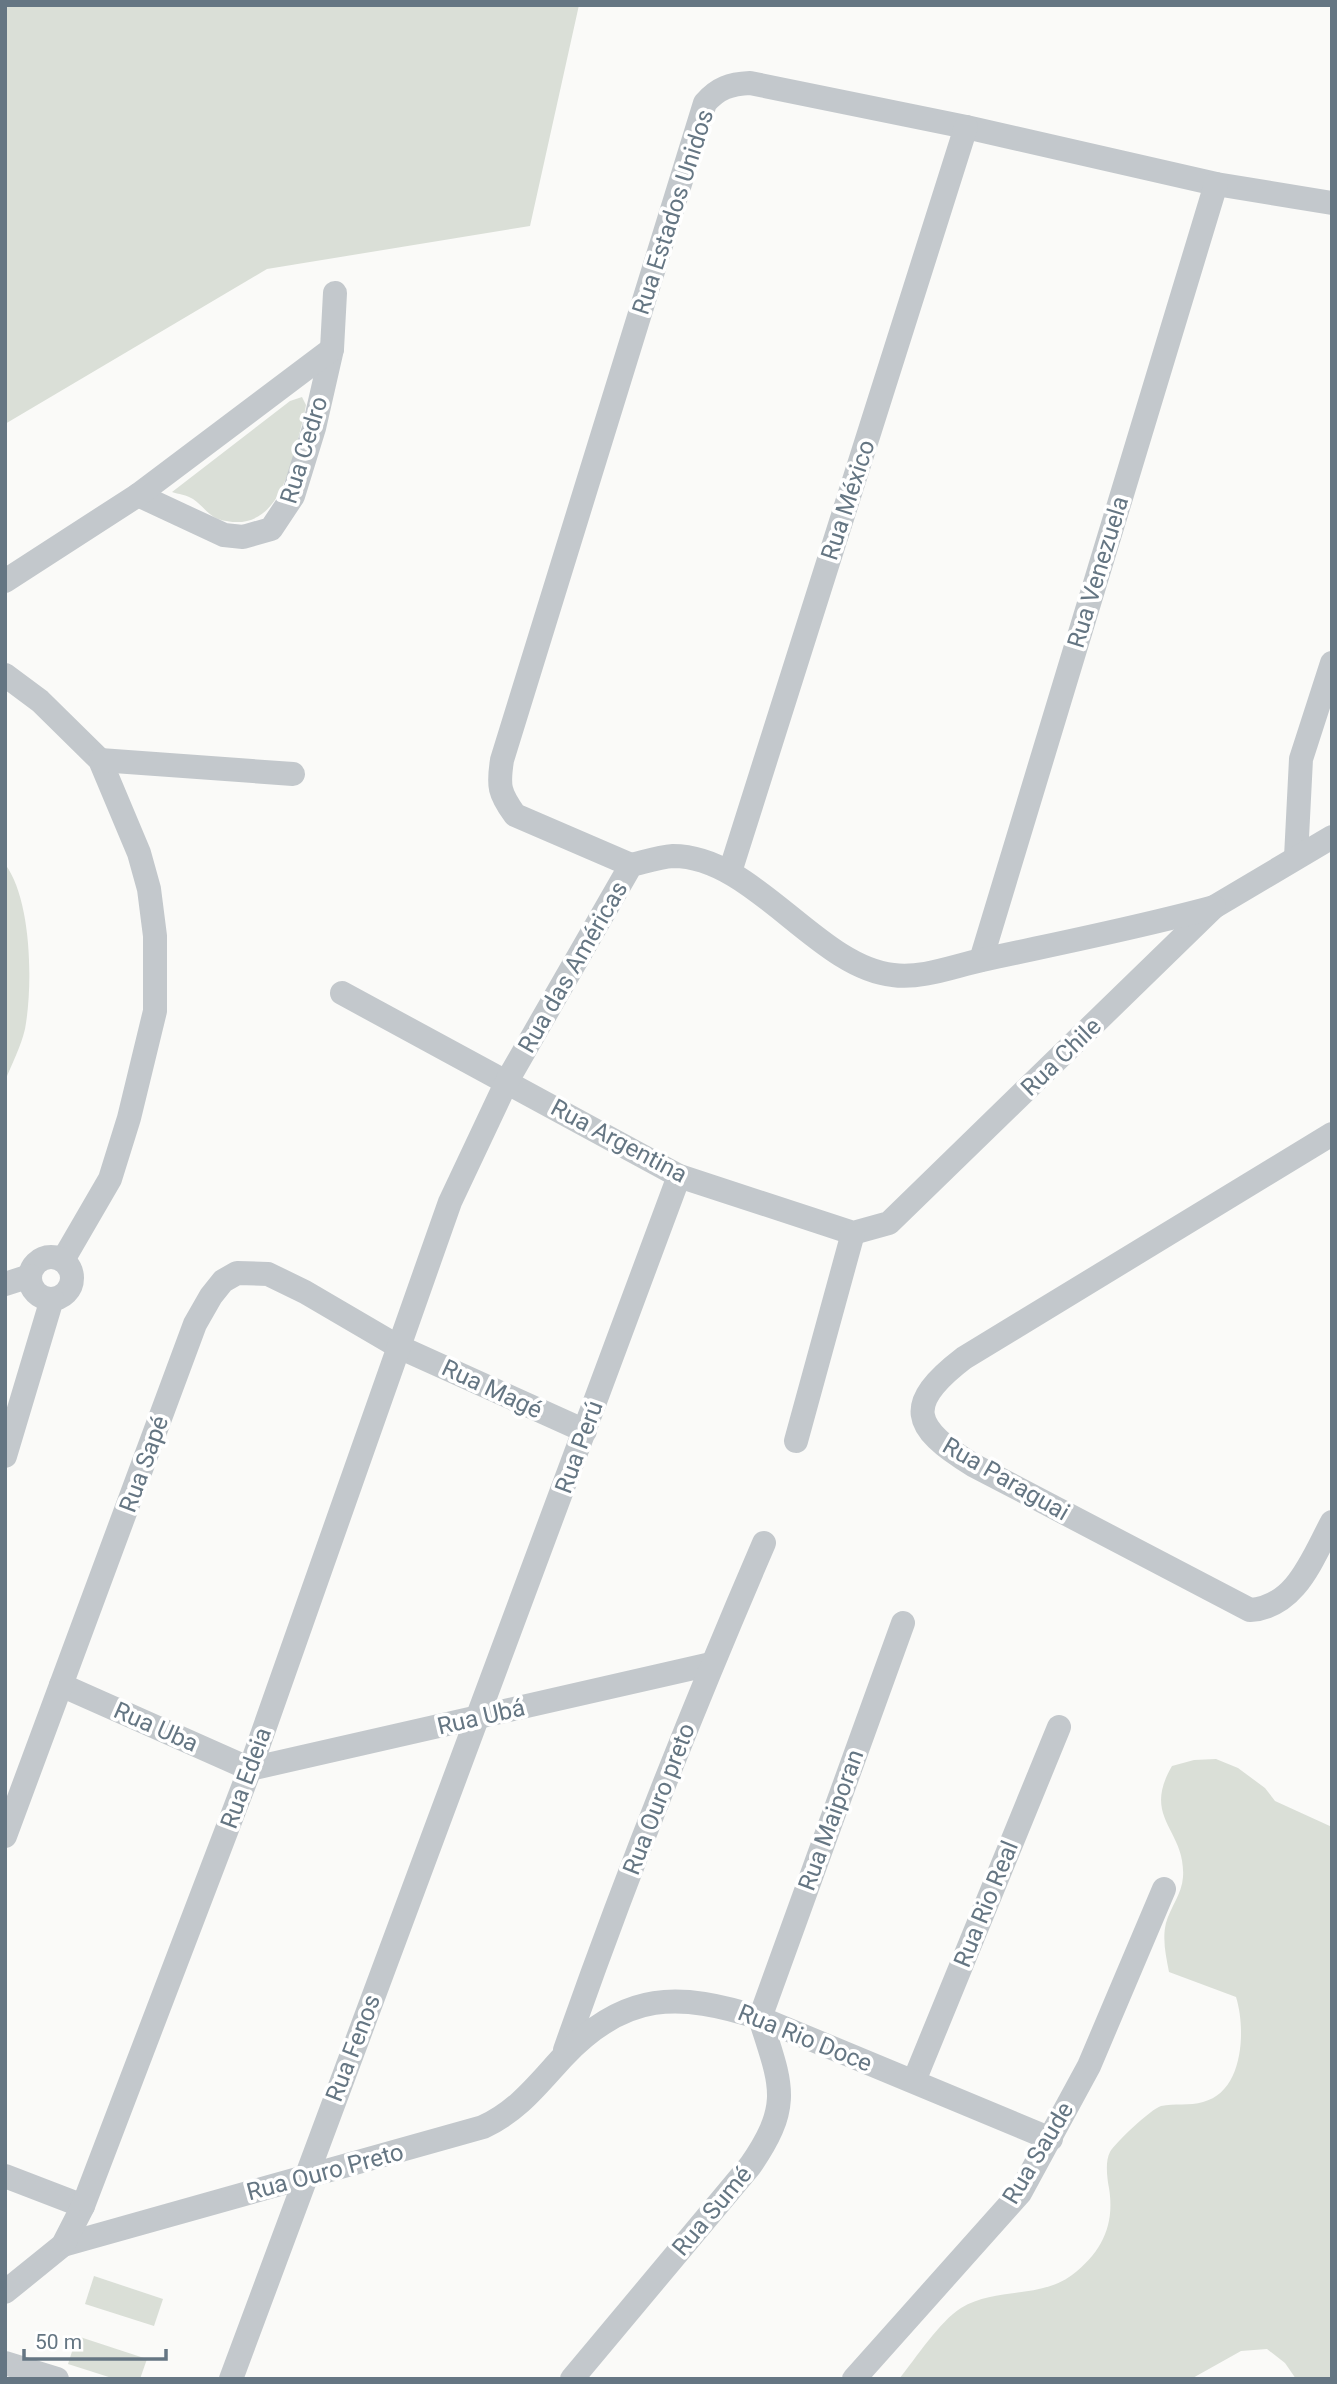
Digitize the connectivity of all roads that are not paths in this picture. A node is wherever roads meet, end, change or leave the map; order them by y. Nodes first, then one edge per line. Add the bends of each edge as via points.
1 (966, 127) junction
2 (1216, 184) junction
3 (1332, 202) edge
4 (335, 293) dead end
5 (332, 349) junction
6 (138, 495) junction
7 (5, 582) edge
8 (1332, 663) edge
9 (5, 675) edge
10 (100, 760) junction
11 (293, 774) dead end
12 (1332, 837) edge
13 (1296, 857) junction
14 (631, 865) junction
15 (730, 872) junction
16 (1214, 907) junction
17 (981, 960) junction
18 (342, 993) dead end
19 (507, 1081) junction
20 (1332, 1134) edge
21 (679, 1176) junction
22 (853, 1233) junction
23 (63, 1260) junction
24 (30, 1276) junction
25 (5, 1284) edge
26 (52, 1299) junction
27 (399, 1347) junction
28 (585, 1431) junction
29 (796, 1441) dead end
30 (5, 1456) edge
31 (1332, 1522) edge
32 (764, 1543) dead end
33 (903, 1623) dead end
34 (711, 1664) junction
35 (61, 1685) junction
36 (477, 1718) junction
37 (1059, 1727) dead end
38 (250, 1769) junction
39 (5, 1836) edge
40 (1164, 1889) dead end
41 (760, 2018) junction
42 (563, 2057) junction
43 (914, 2081) junction
44 (1051, 2139) junction
45 (5, 2176) edge
46 (303, 2179) junction
47 (83, 2206) junction
48 (63, 2245) junction
49 (5, 2291) edge
50 (5, 2363) edge
51 (57, 2379) edge
52 (231, 2379) edge
53 (572, 2379) edge
54 (854, 2379) edge

1 - 2 street, Rua Estados Unidos
1 - 14 street, Rua Estados Unidos via 750,83 716,91 705,103 498,783 514,815
1 - 15 street, Rua México
2 - 3 street, Rua Estados Unidos
2 - 17 street, Rua Venezuela
4 - 5 street, Rua Cedro
5 - 6 street, Rua Cedro
5 - 6 street, Rua Cedro via 293,496 271,529 243,537 223,535
6 - 7 street, Rua Cedro
8 - 13 street via 1301,759
9 - 10 street via 40,701
10 - 11 street
10 - 23 street via 127,818 149,889 157,972 155,1011 110,1179
12 - 13 street
13 - 16 street
14 - 15 street, Rua das Américas via 673,856
14 - 19 street, Rua das Américas
15 - 17 street, Rua das Américas via 844,956 873,969 911,975
16 - 17 street, Rua das Américas
16 - 22 street, Rua Chile via 908,1206 889,1223
18 - 19 street, Rua Argentina
19 - 21 street, Rua Argentina
19 - 27 street, Rua das Américas via 450,1202
20 - 31 street, Rua Paraguai via 964,1358 936,1380 924,1397 923,1416 933,1438 973,1465 1250,1609 1275,1606 1286,1597 1307,1570
21 - 22 street, Rua Argentina
21 - 28 street, Rua Perú
22 - 29 street
23 - 24 street via 38,1261
23 - 26 street via 72,1283
24 - 25 street
24 - 26 street via 36,1292
26 - 30 street
27 - 28 street, Rua Magé
27 - 35 street, Rua Sapé via 268,1274 237,1273 223,1281 195,1324
27 - 38 street, Rua Edeia
28 - 36 street, Rua Perú
32 - 34 street, Rua Ouro preto
33 - 41 street, Rua Maiporan
34 - 36 street, Rua Ubá
34 - 42 street, Rua Ouro preto
35 - 38 street, Rua Uba
35 - 39 street, Rua Sapé
36 - 38 street, Rua Ubá
36 - 46 street, Rua Fenos
37 - 43 street, Rua Rio Real
38 - 47 street, Rua Edeia
40 - 44 street, Rua Saude via 1089,2066
41 - 42 street, Rua Rio Doce via 715,2004 653,2003 617,2014 591,2029
41 - 43 street, Rua Rio Doce
41 - 53 street, Rua Sumé via 780,2094 779,2115 768,2141
42 - 46 street, Rua Ouro Preto via 523,2102 498,2120
43 - 44 street, Rua Rio Doce
44 - 54 street, Rua Saude via 1020,2193
45 - 47 street
46 - 48 street, Rua Ouro Preto
46 - 52 street, Rua Fenos
47 - 48 street, Rua Ouro Preto
48 - 49 street, Rua Ouro Preto
50 - 51 street

